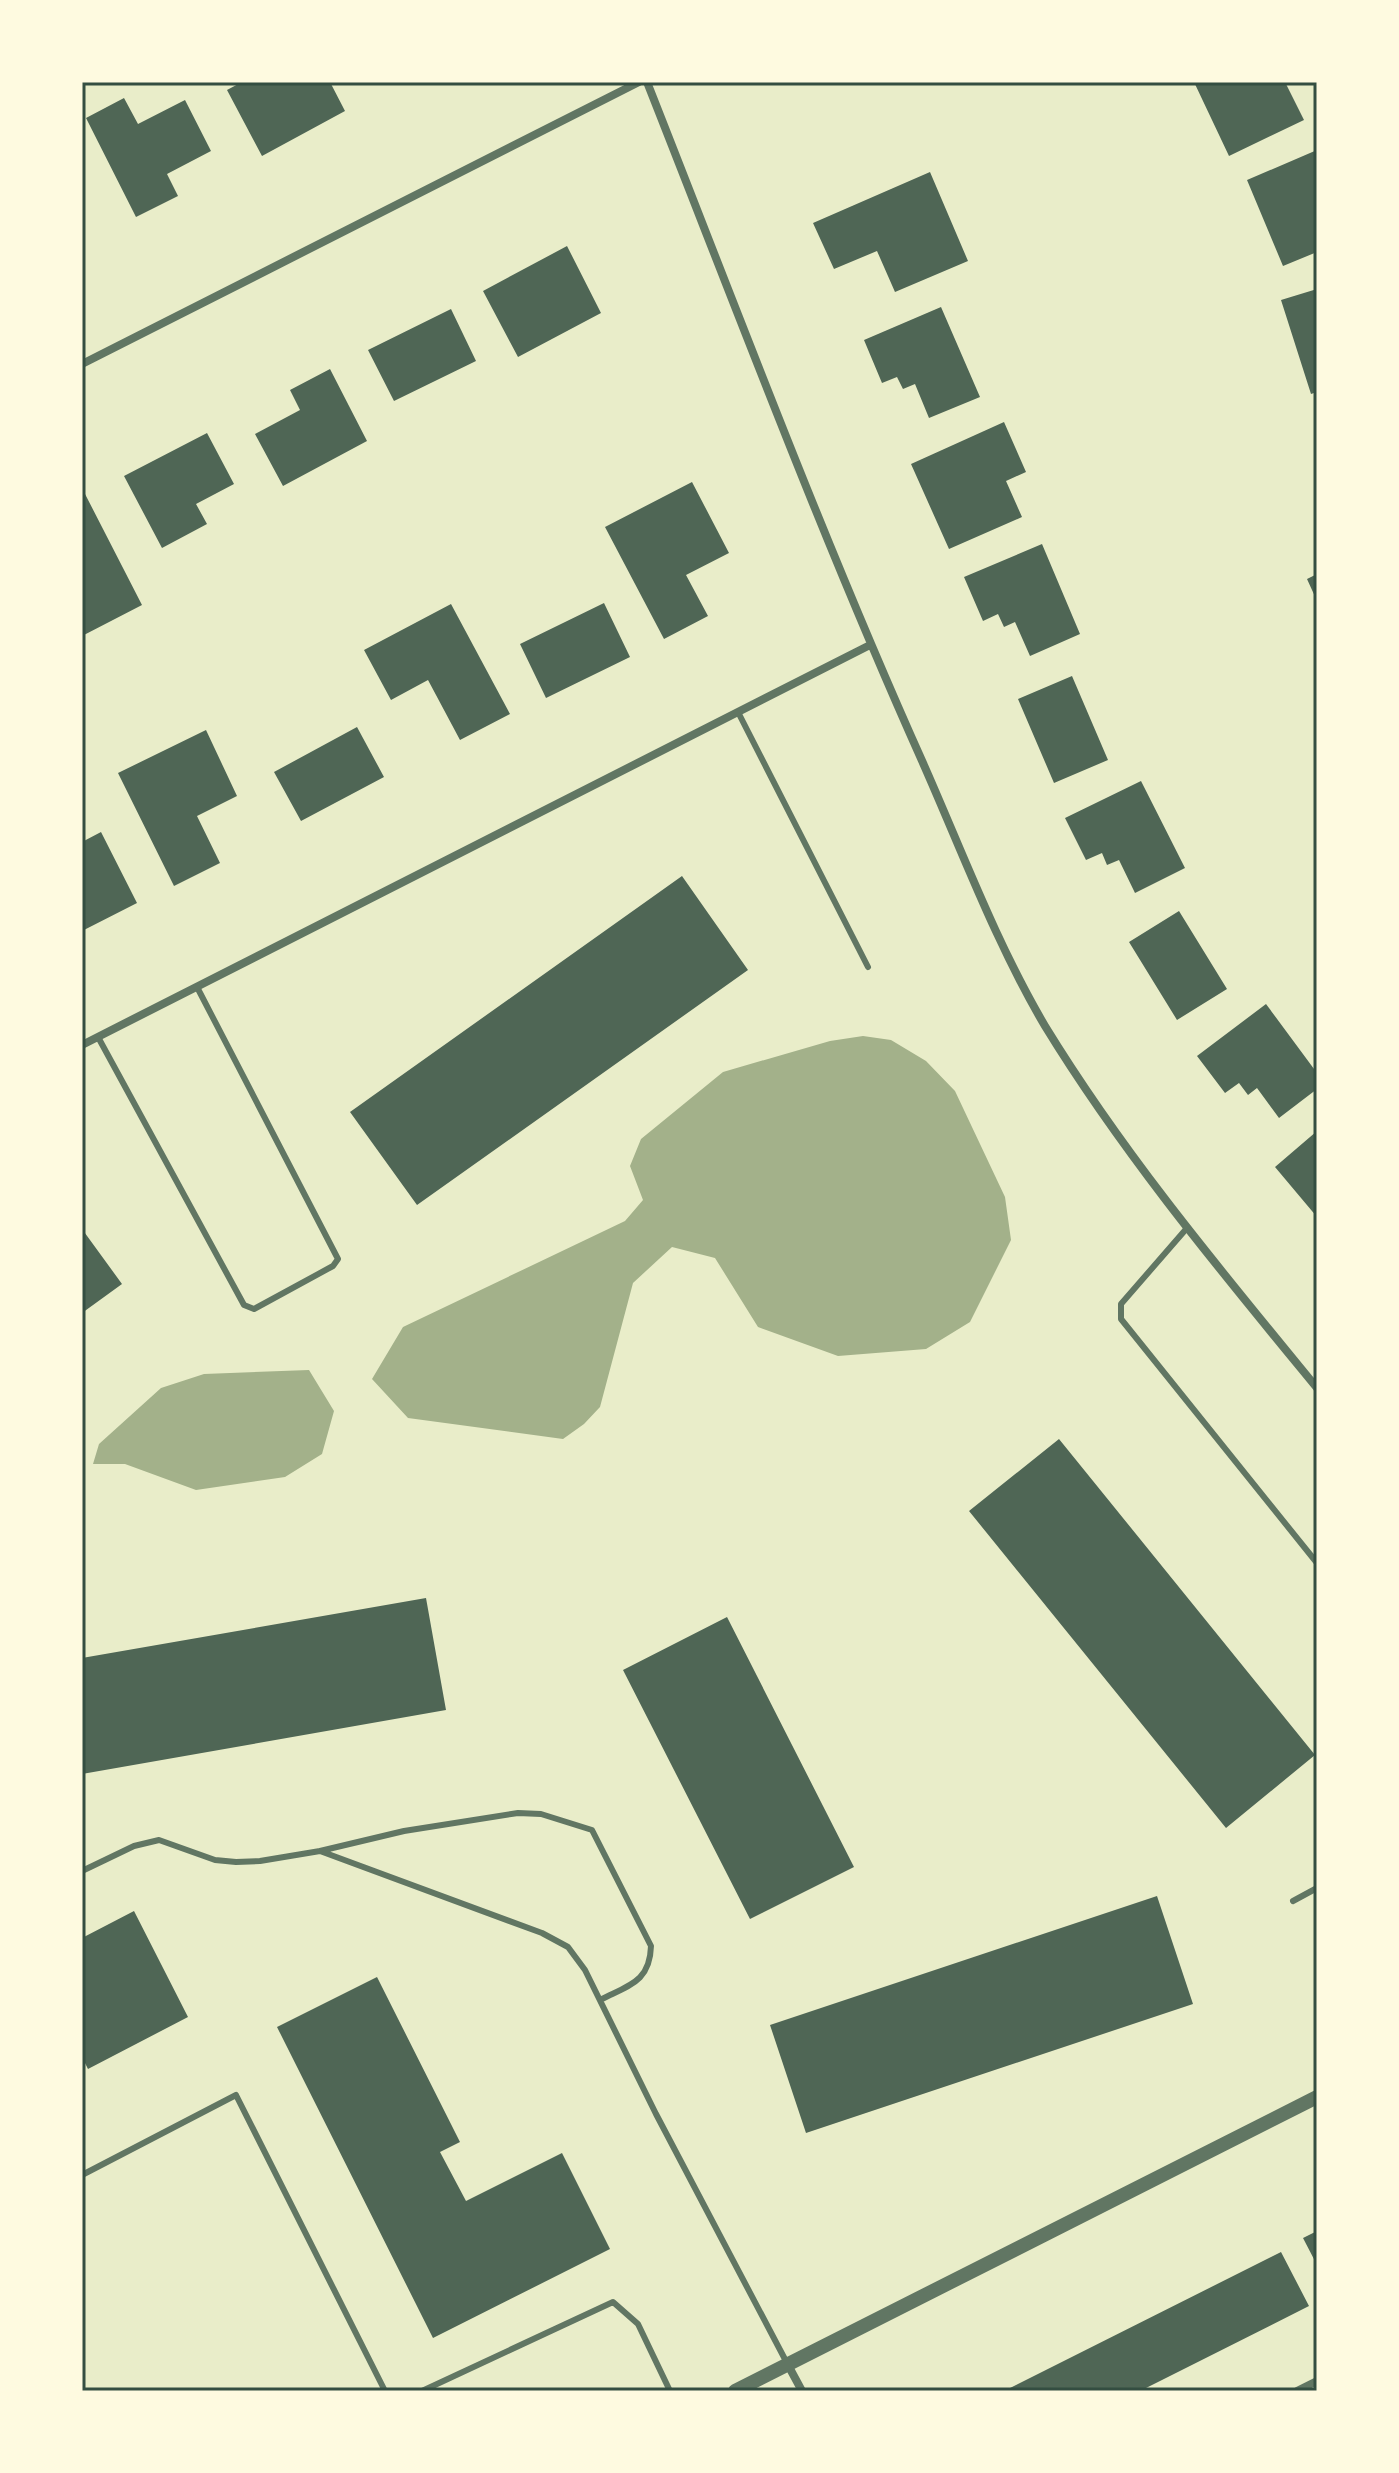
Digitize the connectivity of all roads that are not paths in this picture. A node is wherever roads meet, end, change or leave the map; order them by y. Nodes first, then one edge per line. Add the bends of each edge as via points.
1 (639, 82) edge
2 (647, 82) edge
3 (82, 364) edge
4 (870, 645) junction
5 (738, 712) junction
6 (868, 967) dead end
7 (197, 987) junction
8 (98, 1037) junction
9 (82, 1045) edge
10 (1187, 1228) junction
11 (1317, 1388) edge
12 (1317, 1563) edge
13 (320, 1851) junction
14 (82, 1871) edge
15 (1317, 1888) edge
16 (1293, 1901) dead end
17 (602, 1999) junction
18 (1317, 2097) edge
19 (82, 2175) edge
20 (788, 2365) junction
21 (1317, 2381) edge
22 (385, 2391) edge
23 (422, 2391) edge
24 (670, 2391) edge
25 (735, 2391) edge
26 (802, 2391) edge
27 (1297, 2391) edge

1 - 3 street
2 - 4 street
4 - 5 street
4 - 10 street via 1008,956 1044,1023 1118,1137
5 - 6 lane
5 - 7 street
7 - 8 street
7 - 8 lane via 338,1259 254,1309 244,1305
8 - 9 street
10 - 11 street
10 - 12 lane via 1121,1304 1121,1319
13 - 14 lane via 236,1862 159,1840
13 - 17 lane via 542,1933 568,1947
13 - 17 lane via 518,1813 555,1817 592,1830 651,1946 650,1963 638,1981
15 - 16 lane
17 - 20 lane
18 - 20 street
19 - 22 lane via 236,2095
20 - 25 street
20 - 26 street
21 - 27 street
23 - 24 lane via 613,2302 638,2324

